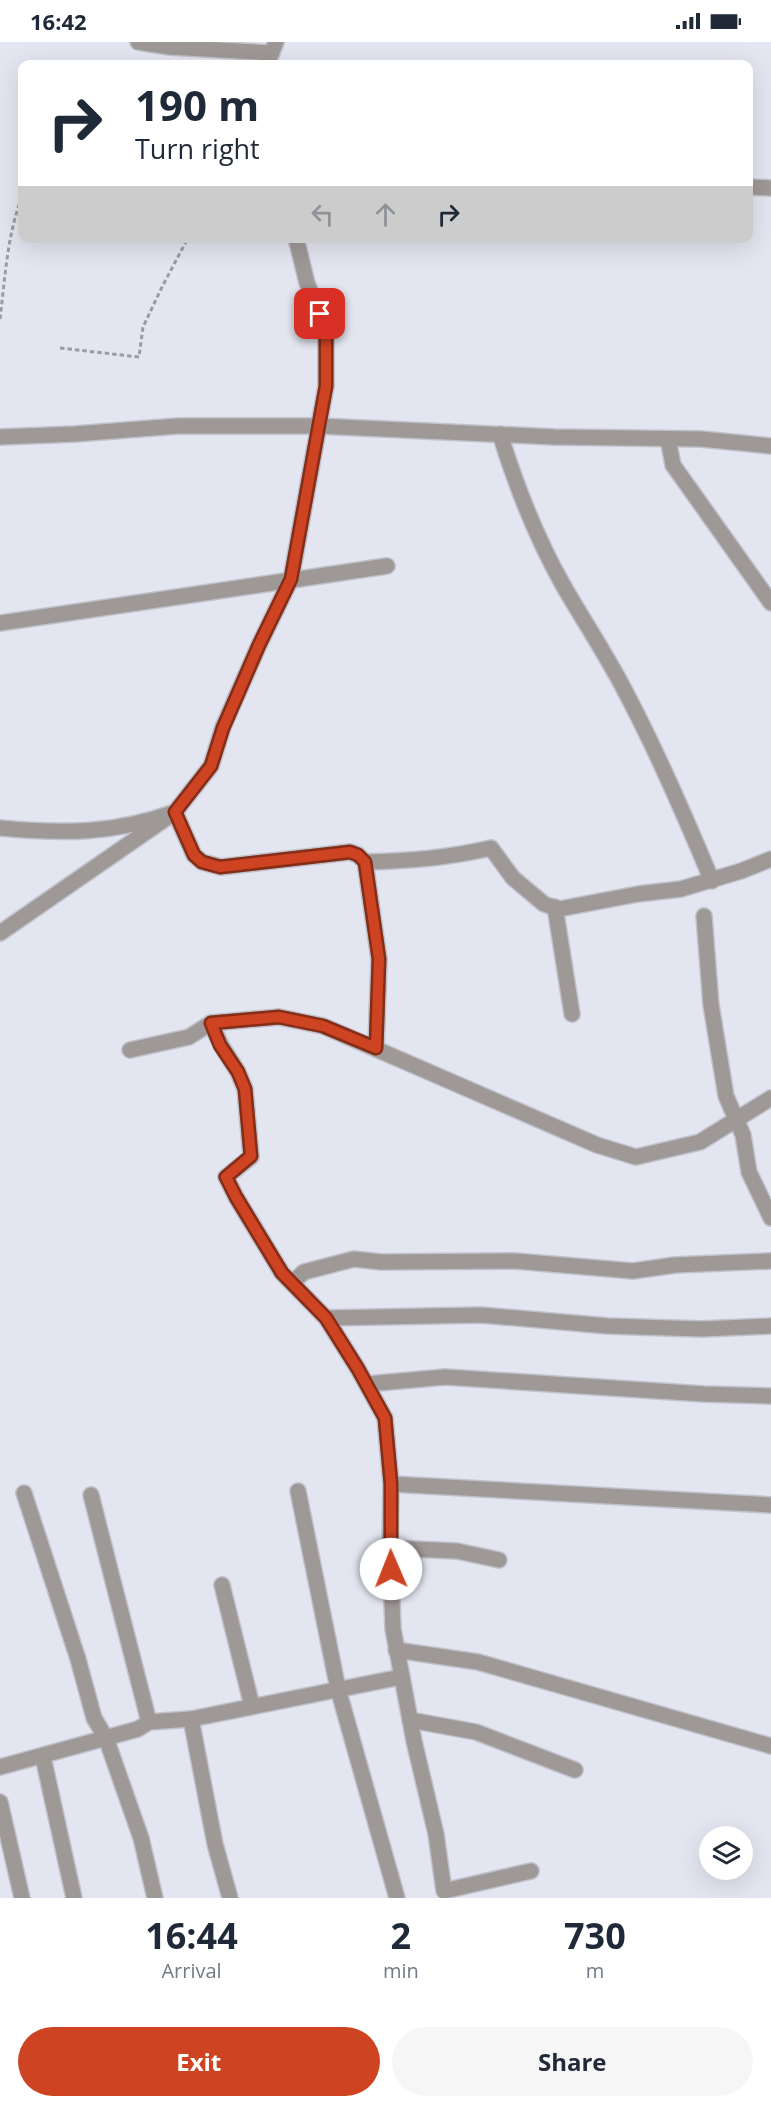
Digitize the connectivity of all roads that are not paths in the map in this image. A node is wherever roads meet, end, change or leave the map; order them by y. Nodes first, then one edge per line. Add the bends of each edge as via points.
1 (138, 42) edge
2 (272, 53) edge
3 (753, 187) edge
4 (771, 188) edge
5 (297, 243) edge
6 (319, 426) junction
7 (500, 434) junction
8 (0, 437) edge
9 (668, 439) junction
10 (771, 446) edge
11 (387, 566) dead end
12 (291, 579) junction
13 (771, 603) edge
14 (0, 623) edge
15 (175, 812) junction
16 (0, 828) edge
17 (771, 859) edge
18 (365, 862) junction
19 (712, 881) junction
20 (555, 907) junction
21 (704, 916) dead end
22 (0, 933) edge
23 (572, 1014) dead end
24 (211, 1023) junction
25 (376, 1048) junction
26 (130, 1050) dead end
27 (771, 1098) edge
28 (737, 1119) junction
29 (771, 1218) edge
30 (771, 1261) edge
31 (292, 1283) junction
32 (326, 1318) junction
33 (771, 1326) edge
34 (367, 1384) junction
35 (771, 1396) edge
36 (391, 1484) junction
37 (298, 1491) dead end
38 (24, 1493) dead end
39 (91, 1495) dead end
40 (771, 1505) edge
41 (390, 1548) junction
42 (499, 1560) dead end
43 (222, 1585) dead end
44 (396, 1650) junction
45 (401, 1677) junction
46 (338, 1689) junction
47 (252, 1706) junction
48 (191, 1719) junction
49 (410, 1720) junction
50 (149, 1722) junction
51 (106, 1738) junction
52 (771, 1746) edge
53 (42, 1757) junction
54 (0, 1767) edge
55 (575, 1770) dead end
56 (0, 1802) edge
57 (531, 1871) dead end
58 (457, 1893) edge
59 (22, 1898) edge
60 (74, 1898) edge
61 (155, 1898) edge
62 (230, 1898) edge
63 (396, 1898) edge

1 - 2 street
3 - 4 street
5 - 6 street via 307,283 326,330 326,386
6 - 7 street
6 - 8 street via 177,426
6 - 12 street
7 - 9 street
7 - 19 street via 537,533 660,757
9 - 10 street
9 - 13 street via 674,465
11 - 12 street
12 - 14 street
12 - 15 street via 223,728 211,766
15 - 16 street via 142,824 78,832
15 - 18 street via 194,855 202,862 220,867 350,852
15 - 22 street
17 - 19 street
18 - 20 street via 447,857 491,848 513,878 544,904
18 - 25 street via 379,959
19 - 20 street
20 - 23 street
21 - 28 street via 717,1050 726,1096
24 - 25 street via 279,1017 323,1026
24 - 26 street via 189,1036
24 - 31 street via 245,1089 251,1156 226,1177 282,1273
25 - 28 street via 597,1145 636,1157 700,1142
27 - 28 street
28 - 29 street via 749,1172
30 - 31 street via 633,1271 515,1261 354,1259 304,1272
31 - 32 street
32 - 33 street via 481,1315 631,1327
32 - 34 street
34 - 35 street via 445,1377
34 - 36 street via 385,1418
36 - 40 street
36 - 41 street
37 - 46 street
38 - 51 street via 94,1718
39 - 50 street
41 - 42 street via 457,1551
41 - 44 street
43 - 47 street
44 - 45 street
44 - 52 street via 478,1662
45 - 46 street
45 - 49 street
46 - 47 street
46 - 63 street
47 - 48 street
48 - 50 street
48 - 62 street via 215,1844
49 - 55 street via 476,1732
49 - 58 street via 436,1834 444,1891
50 - 51 street
51 - 53 street
51 - 61 street via 141,1838
53 - 54 street
53 - 60 street
56 - 59 street
57 - 58 street

